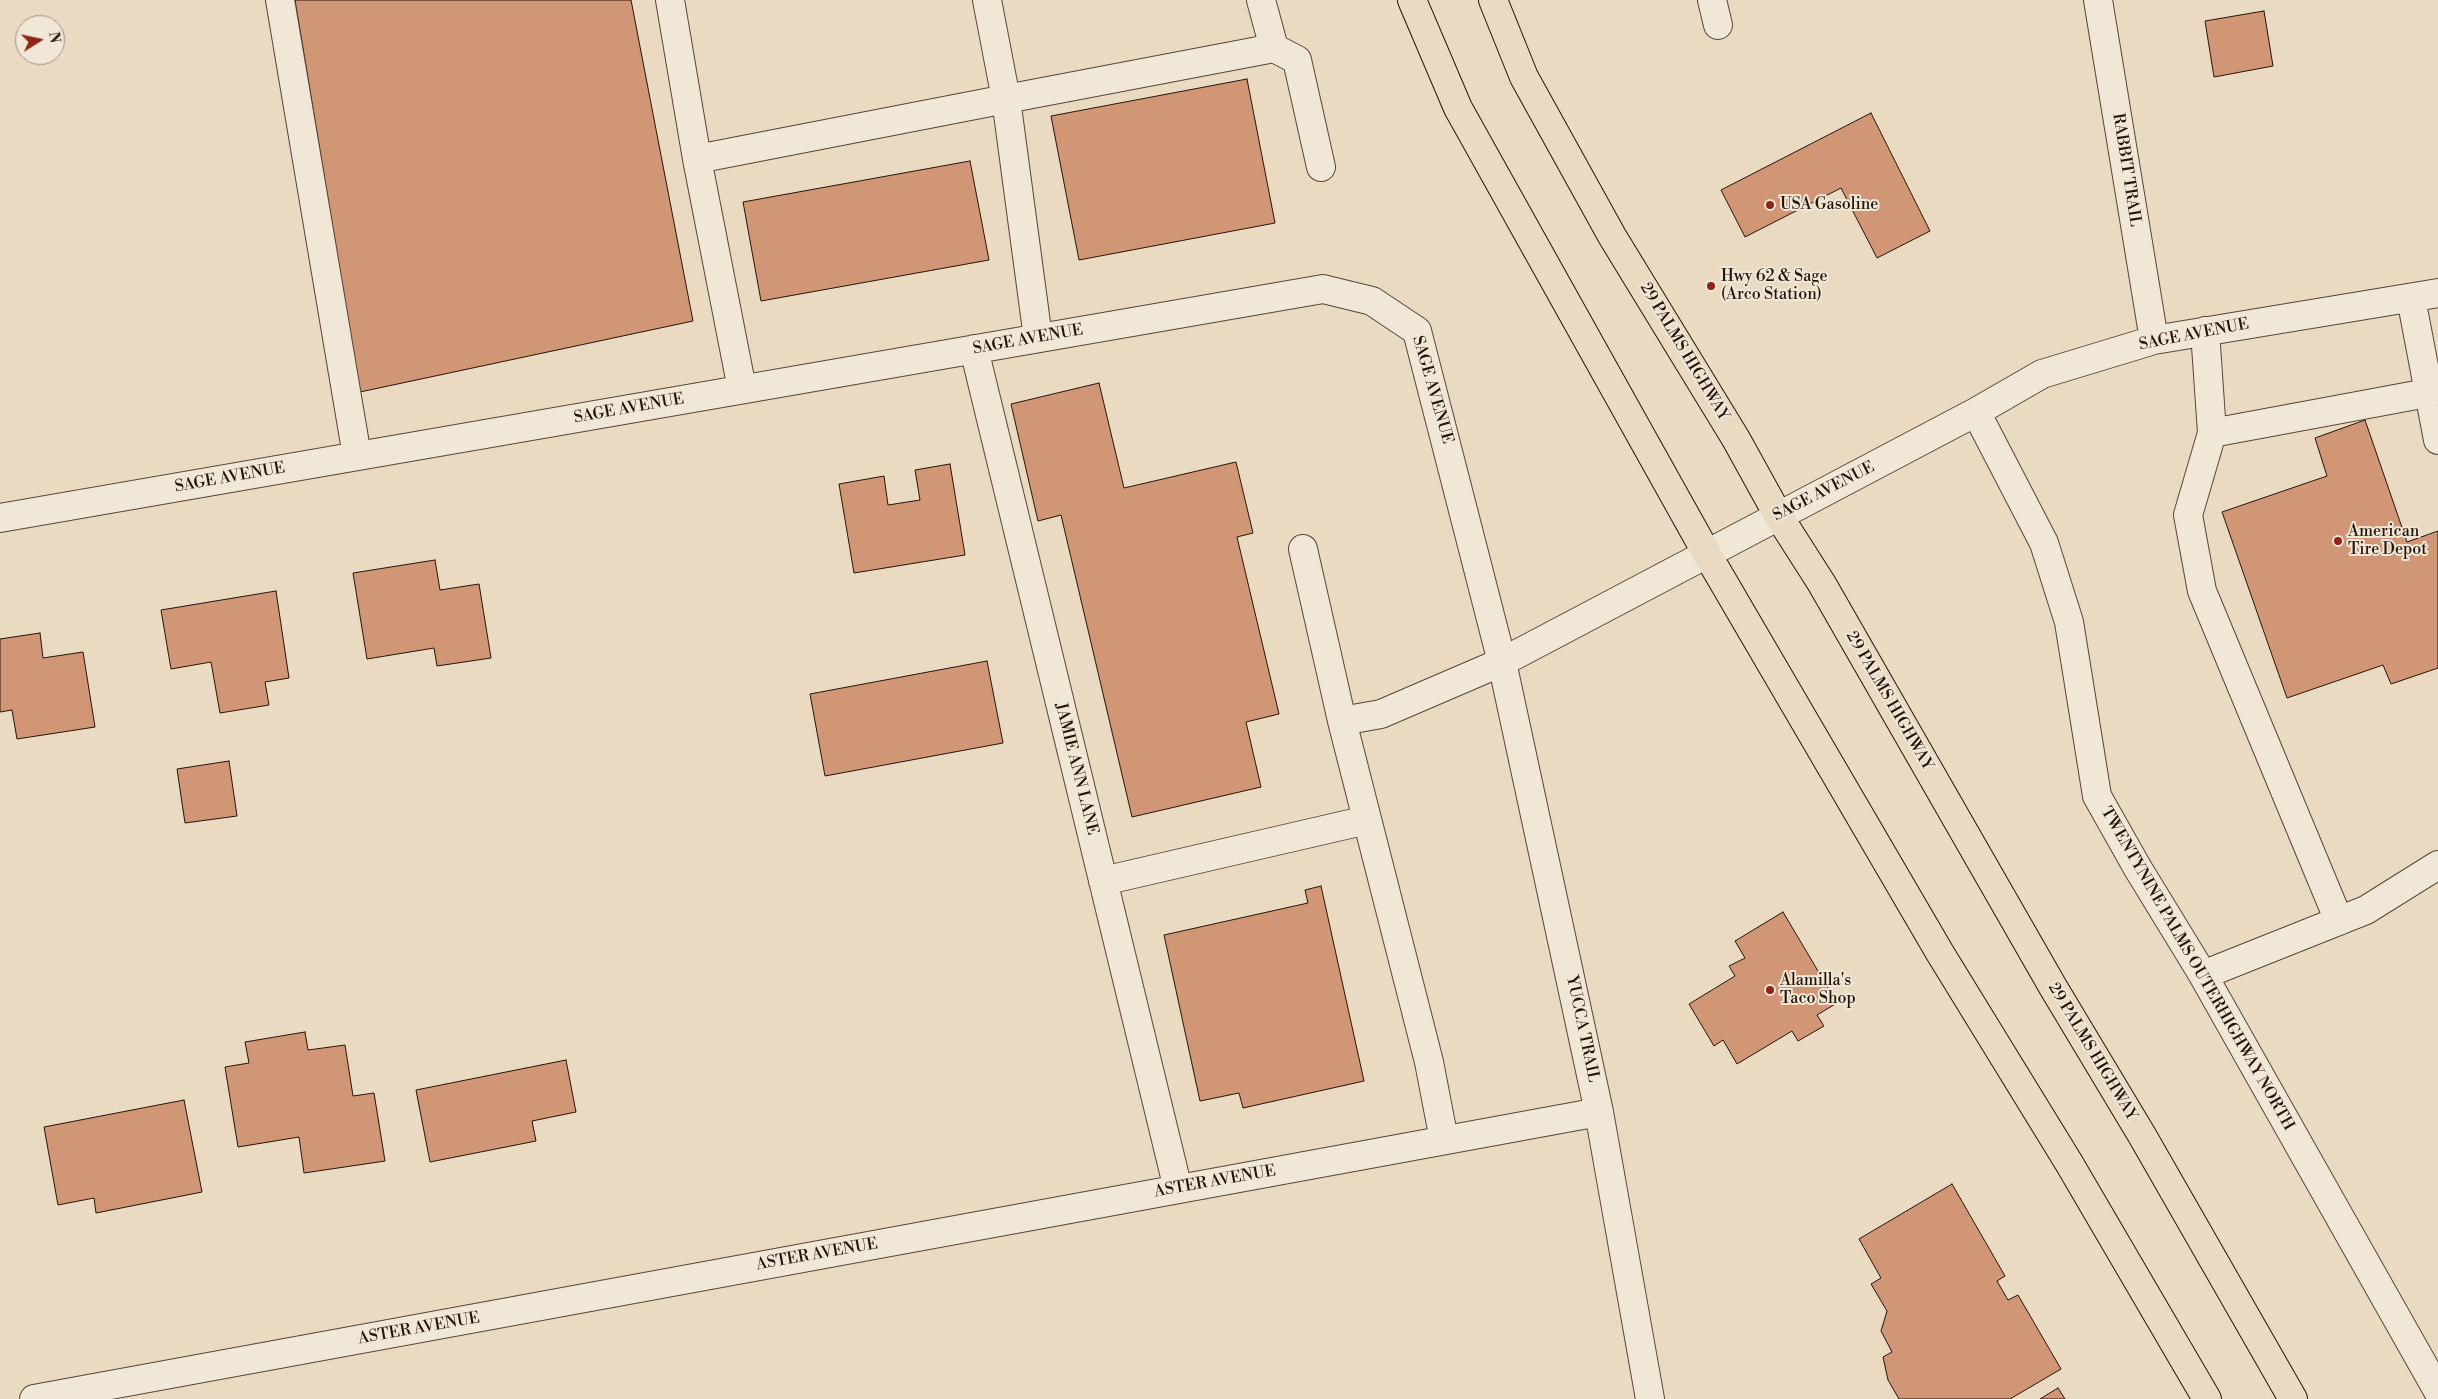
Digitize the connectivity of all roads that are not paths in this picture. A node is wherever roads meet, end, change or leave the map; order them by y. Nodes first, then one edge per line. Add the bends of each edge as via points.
1 (280, 0) edge
2 (670, 0) edge
3 (987, 0) edge
4 (1260, 0) edge
5 (1412, 0) edge
6 (1493, 0) edge
7 (2098, 0) edge
8 (1274, 48) junction
9 (1006, 99) junction
10 (698, 159) junction
11 (1321, 167) dead end
12 (2438, 293) edge
13 (2412, 298) junction
14 (2205, 332) junction
15 (1038, 338) junction
16 (2154, 340) junction
17 (974, 349) junction
18 (742, 389) junction
19 (2434, 392) edge
20 (1976, 412) junction
21 (2212, 433) junction
22 (2438, 440) edge
23 (357, 456) junction
24 (1778, 515) junction
25 (0, 518) edge
26 (1303, 549) dead end
27 (1706, 554) junction
28 (1502, 662) junction
29 (1342, 721) junction
30 (1366, 820) junction
31 (2438, 865) edge
32 (1103, 881) junction
33 (2339, 921) junction
34 (2203, 975) junction
35 (1600, 1112) junction
36 (1444, 1140) junction
37 (1178, 1189) junction
38 (2438, 1391) edge
39 (34, 1399) edge
40 (1650, 1399) edge
41 (2207, 1399) edge
42 (2293, 1399) edge

1 - 23 street
2 - 10 street
3 - 9 street
4 - 8 street
5 - 27 main road via 1458,108
6 - 24 main road, 29 PALMS HIGHWAY via 1524,76 1612,236 1736,439
7 - 16 street, RABBIT TRAIL
8 - 9 street
8 - 11 street via 1297,60
9 - 10 street
9 - 15 street
10 - 18 street
12 - 13 street, SAGE AVENUE
13 - 14 street, SAGE AVENUE
13 - 19 street
14 - 16 street, SAGE AVENUE
14 - 21 street
15 - 17 street, SAGE AVENUE
15 - 28 street, SAGE AVENUE via 1323,288 1372,301 1417,331
16 - 20 street, SAGE AVENUE via 2042,374
17 - 18 street, SAGE AVENUE
17 - 32 street, JAMIE ANN LANE
18 - 23 street, SAGE AVENUE
19 - 21 street
19 - 22 street
20 - 24 street, SAGE AVENUE
20 - 34 street, TWENTYNINE PALMS OUTERHIGHWAY NORTH via 2044,543 2069,622 2097,796
21 - 33 street via 2188,515 2202,591
23 - 25 street, SAGE AVENUE
24 - 27 street, SAGE AVENUE
24 - 42 main road, 29 PALMS HIGHWAY via 1822,584
26 - 29 street
27 - 28 street, SAGE AVENUE
27 - 41 main road
28 - 29 street via 1381,714
28 - 35 street, YUCCA TRAIL
29 - 30 street
30 - 32 street
30 - 36 street via 1429,1062
31 - 33 street via 2366,910
32 - 37 street, JAMIE ANN LANE
33 - 34 street
34 - 38 street, TWENTYNINE PALMS OUTERHIGHWAY NORTH
35 - 36 street, ASTER AVENUE
35 - 40 street, YUCCA TRAIL
36 - 37 street, ASTER AVENUE
37 - 39 street, ASTER AVENUE

